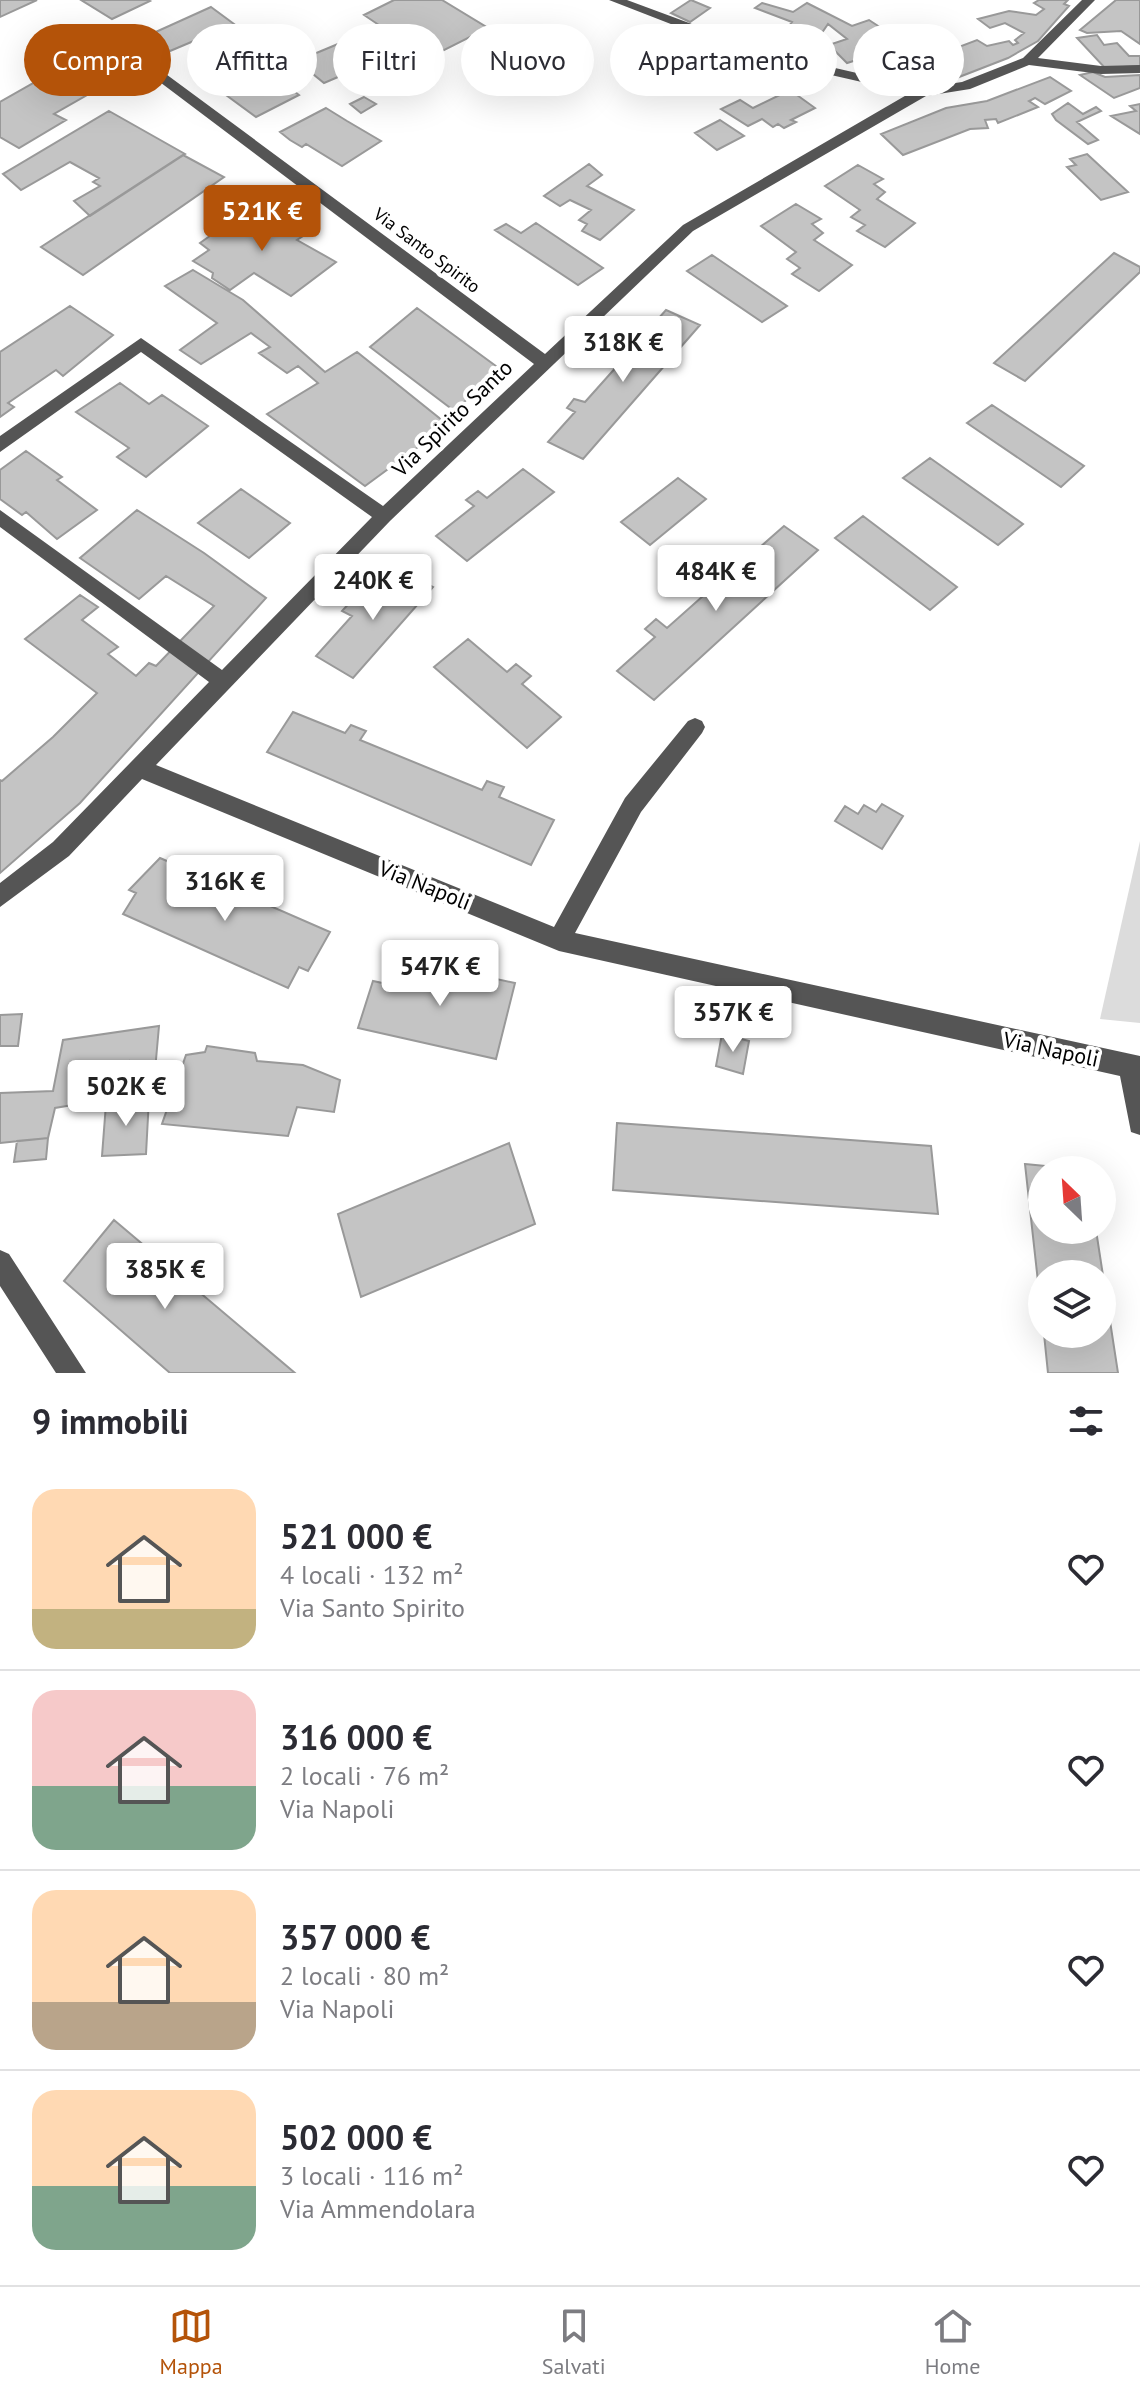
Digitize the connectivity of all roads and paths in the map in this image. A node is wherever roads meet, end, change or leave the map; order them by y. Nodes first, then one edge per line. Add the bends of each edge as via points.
1 (615, 0) edge
2 (1089, 0) edge
3 (1028, 61) junction
4 (1140, 69) edge
5 (853, 76) edge
6 (171, 85) edge
7 (964, 86) edge
8 (915, 96) edge
9 (545, 363) junction
10 (0, 445) edge
11 (384, 516) junction
12 (0, 517) edge
13 (224, 682) junction
14 (695, 727) dead end
15 (141, 769) junction
16 (0, 896) edge
17 (559, 940) junction
18 (1135, 1067) edge
19 (1140, 1123) edge
20 (0, 1263) edge
21 (72, 1373) edge

1 - 5 street via 766,56
2 - 3 street
3 - 4 street
3 - 7 street, Via Spirito Santo
6 - 9 street, Via Santo Spirito
8 - 9 street, Via Spirito Santo via 688,228
9 - 11 street, Via Spirito Santo
10 - 11 street via 141,344
11 - 13 street, Via Spirito Santo
12 - 13 street
13 - 15 street, Via Spirito Santo
14 - 17 street via 633,805
15 - 16 street, Via Spirito Santo via 61,849
15 - 17 street, Via Napoli
17 - 18 street, Via Napoli
18 - 19 street
20 - 21 street

